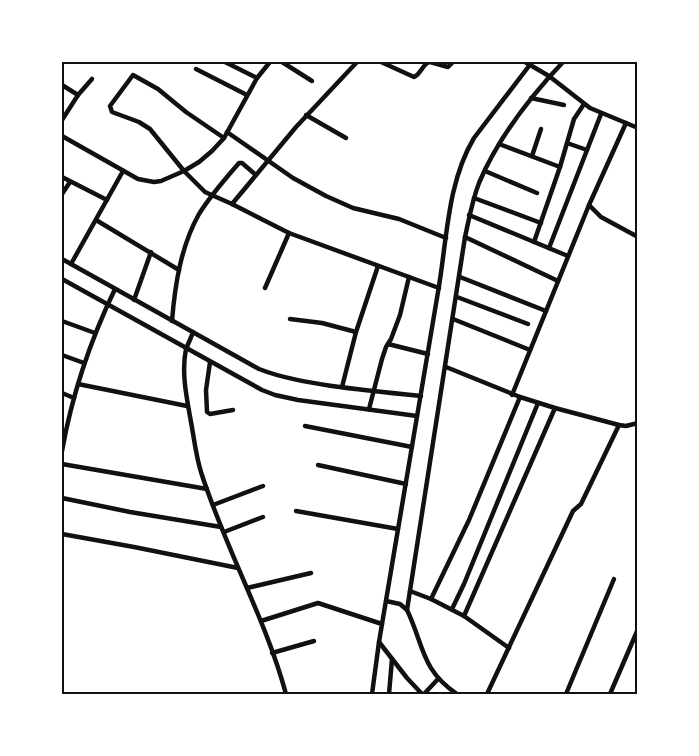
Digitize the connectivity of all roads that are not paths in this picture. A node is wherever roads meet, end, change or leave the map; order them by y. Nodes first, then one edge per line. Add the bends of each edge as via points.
1 (225, 62) edge
2 (270, 62) edge
3 (282, 62) edge
4 (357, 62) edge
5 (381, 62) edge
6 (430, 62) edge
7 (453, 62) edge
8 (529, 62) edge
9 (563, 62) edge
10 (196, 69) dead end
11 (549, 76) junction
12 (257, 78) junction
13 (92, 79) dead end
14 (312, 81) dead end
15 (62, 85) edge
16 (78, 94) junction
17 (247, 95) junction
18 (531, 98) junction
19 (584, 104) junction
20 (564, 105) dead end
21 (601, 114) junction
22 (306, 115) junction
23 (62, 120) edge
24 (626, 123) junction
25 (638, 128) edge
26 (541, 129) dead end
27 (227, 132) junction
28 (62, 136) edge
29 (224, 138) junction
30 (346, 138) dead end
31 (567, 143) junction
32 (500, 144) junction
33 (587, 150) junction
34 (532, 156) junction
35 (268, 160) junction
36 (561, 167) junction
37 (123, 171) junction
38 (184, 171) junction
39 (485, 171) junction
40 (256, 175) junction
41 (62, 177) edge
42 (70, 182) junction
43 (537, 193) dead end
44 (62, 194) edge
45 (212, 195) junction
46 (474, 198) junction
47 (107, 200) junction
48 (232, 204) junction
49 (589, 205) junction
50 (469, 215) junction
51 (96, 220) junction
52 (541, 224) junction
53 (289, 233) junction
54 (465, 237) junction
55 (638, 237) edge
56 (446, 238) junction
57 (534, 242) junction
58 (549, 248) junction
59 (151, 252) junction
60 (568, 256) junction
61 (62, 259) edge
62 (71, 264) junction
63 (378, 266) junction
64 (179, 270) junction
65 (409, 277) junction
66 (460, 277) junction
67 (62, 279) edge
68 (558, 281) junction
69 (266, 288) dead end
70 (439, 288) junction
71 (115, 289) junction
72 (457, 297) junction
73 (134, 300) junction
74 (108, 305) junction
75 (546, 310) junction
76 (290, 319) dead end
77 (453, 319) junction
78 (62, 321) edge
79 (172, 321) junction
80 (528, 324) dead end
81 (193, 332) junction
82 (357, 332) junction
83 (95, 333) junction
84 (388, 344) junction
85 (186, 348) junction
86 (530, 350) junction
87 (428, 354) junction
88 (62, 355) edge
89 (210, 362) junction
90 (84, 363) junction
91 (446, 367) junction
92 (78, 384) junction
93 (342, 387) junction
94 (373, 392) junction
95 (62, 393) edge
96 (512, 394) junction
97 (421, 396) junction
98 (520, 397) junction
99 (74, 398) junction
100 (538, 403) junction
101 (188, 406) junction
102 (555, 408) junction
103 (369, 409) junction
104 (233, 410) dead end
105 (417, 416) junction
106 (638, 423) edge
107 (619, 425) junction
108 (305, 426) dead end
109 (64, 428) edge
110 (412, 447) junction
111 (62, 451) edge
112 (62, 464) edge
113 (318, 465) dead end
114 (406, 483) junction
115 (262, 486) dead end
116 (207, 489) junction
117 (62, 498) edge
118 (213, 505) junction
119 (296, 511) dead end
120 (262, 517) dead end
121 (223, 529) junction
122 (398, 529) junction
123 (62, 534) edge
124 (238, 568) junction
125 (311, 573) dead end
126 (614, 579) dead end
127 (247, 588) junction
128 (410, 591) junction
129 (431, 599) junction
130 (386, 601) junction
131 (452, 609) junction
132 (407, 610) junction
133 (464, 616) junction
134 (261, 621) junction
135 (382, 624) junction
136 (638, 628) edge
137 (314, 641) dead end
138 (379, 642) junction
139 (509, 648) junction
140 (272, 653) junction
141 (392, 659) junction
142 (438, 679) junction
143 (286, 694) edge
144 (372, 694) edge
145 (389, 694) edge
146 (423, 694) edge
147 (457, 694) edge
148 (487, 694) edge
149 (566, 694) edge
150 (610, 694) edge

1 - 12 street
2 - 12 street
3 - 14 street
4 - 22 street
5 - 6 street via 416,77
6 - 7 street via 449,67
8 - 11 street
8 - 56 street via 468,147 459,170
9 - 11 street
10 - 17 street
11 - 18 street
11 - 19 street
12 - 17 street
13 - 16 street
15 - 16 street
16 - 23 street
17 - 27 street
18 - 20 street
18 - 32 street
19 - 21 street
19 - 31 street via 574,119
21 - 24 street
21 - 33 street
22 - 30 street
22 - 35 street
24 - 25 street
24 - 49 street
26 - 34 street
27 - 29 street
27 - 35 street
28 - 37 street
29 - 38 street via 206,157
29 - 38 street via 133,75 111,110 150,129
31 - 33 street
31 - 36 street
32 - 34 street
32 - 39 street
33 - 58 street
34 - 36 street
35 - 40 street
35 - 56 street via 293,178 346,205 399,219
36 - 52 street
37 - 38 street via 154,182
37 - 47 street
38 - 45 street
39 - 43 street
39 - 46 street
40 - 45 street via 239,163
40 - 48 street
41 - 42 street
42 - 44 street
42 - 47 street
45 - 48 street
45 - 64 street via 199,214
46 - 50 street
46 - 52 street
47 - 51 street
48 - 53 street
49 - 55 street via 601,217
49 - 60 street
50 - 54 street
50 - 57 street
51 - 59 street
51 - 62 street
52 - 57 street
53 - 63 street
53 - 69 street
54 - 66 street
54 - 68 street
56 - 70 street
57 - 58 street
58 - 60 street
59 - 64 street
59 - 73 street
60 - 68 street
61 - 62 street
62 - 71 street
63 - 65 street
63 - 82 street
64 - 79 street
65 - 70 street
65 - 84 street
66 - 72 street
66 - 75 street
67 - 74 street
68 - 75 street
70 - 87 street
71 - 73 street
71 - 74 street
72 - 77 street
72 - 80 street
73 - 79 street
74 - 83 street
74 - 85 street
75 - 86 street
76 - 82 street
77 - 86 street
77 - 91 street
78 - 83 street
79 - 81 street
81 - 85 street
81 - 93 street via 268,373
82 - 93 street
83 - 90 street
84 - 87 street
84 - 94 street
85 - 89 street
85 - 101 street via 184,378
86 - 96 street
87 - 97 street
88 - 90 street
89 - 103 street via 275,395
89 - 104 street via 207,412
90 - 92 street
91 - 96 street
91 - 128 street
92 - 99 street
92 - 101 street
93 - 94 street
94 - 97 street
94 - 103 street
95 - 99 street
96 - 98 street
97 - 105 street
98 - 100 street
98 - 129 street
99 - 109 street
100 - 102 street
100 - 131 street
101 - 116 street
102 - 107 street
102 - 133 street
103 - 105 street
105 - 110 street
106 - 107 street
107 - 139 street via 581,504 573,511
108 - 110 street
109 - 111 street
110 - 114 street
112 - 116 street
113 - 114 street
114 - 122 street
115 - 118 street
116 - 118 street
117 - 121 street
118 - 121 street
119 - 122 street
120 - 121 street
121 - 124 street
122 - 130 street
123 - 124 street
124 - 127 street
125 - 127 street
126 - 149 street
127 - 134 street
128 - 129 street
128 - 132 street
129 - 131 street
130 - 132 street
130 - 135 street
131 - 133 street
132 - 142 street via 427,664
133 - 139 street
134 - 135 street via 318,603
134 - 140 street
135 - 138 street
136 - 150 street
137 - 140 street
138 - 141 street
138 - 144 street
139 - 148 street
140 - 143 street
141 - 145 street
141 - 146 street
142 - 146 street
142 - 147 street

